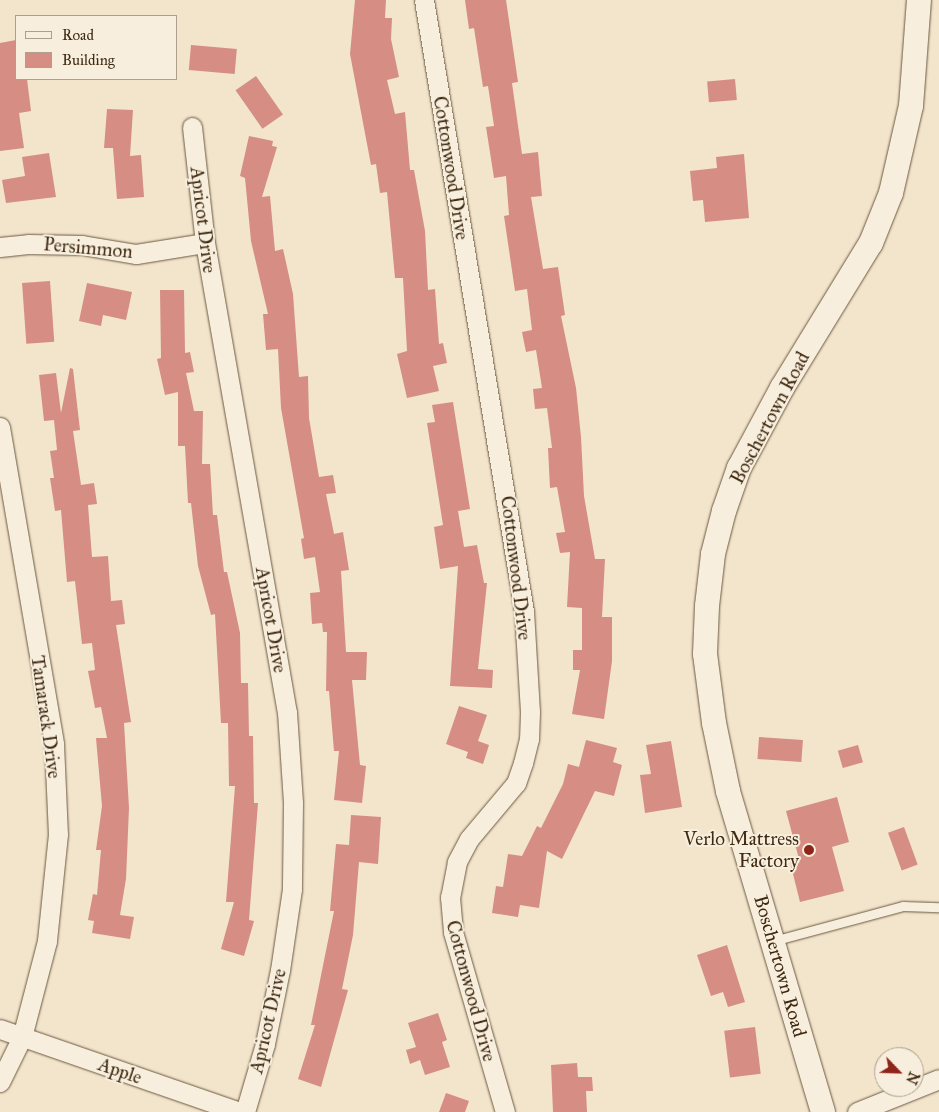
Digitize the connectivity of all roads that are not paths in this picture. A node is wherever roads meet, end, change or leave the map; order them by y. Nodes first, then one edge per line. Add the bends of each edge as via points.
1 (424, 0) edge
2 (920, 0) edge
3 (192, 127) dead end
4 (204, 243) junction
5 (0, 247) edge
6 (0, 427) edge
7 (939, 907) edge
8 (773, 942) junction
9 (0, 1029) edge
10 (22, 1037) junction
11 (939, 1079) edge
12 (0, 1082) edge
13 (240, 1112) edge
14 (245, 1112) edge
15 (505, 1112) edge
16 (823, 1112) edge
17 (857, 1112) edge

1 - 15 street, Cottonwood Drive via 524,611 530,712 529,739 523,763 516,782 469,839 457,862 450,897 453,932
2 - 8 street, Boschertown Road via 911,106 891,193 871,243 782,388 739,468 713,554 705,654 714,723 728,791
3 - 4 street, Apricot Drive
4 - 5 street, Persimmon via 136,254 82,246 28,244
4 - 14 street, Apricot Drive via 287,712 293,803 292,889 280,970 266,1044
6 - 10 street, Tamarack Drive via 54,744 58,834 47,941
7 - 8 lane via 903,906
8 - 16 street, Boschertown Road
9 - 10 street, Apple
10 - 12 street, Tamarack Drive
10 - 13 street, Apple
11 - 17 street

